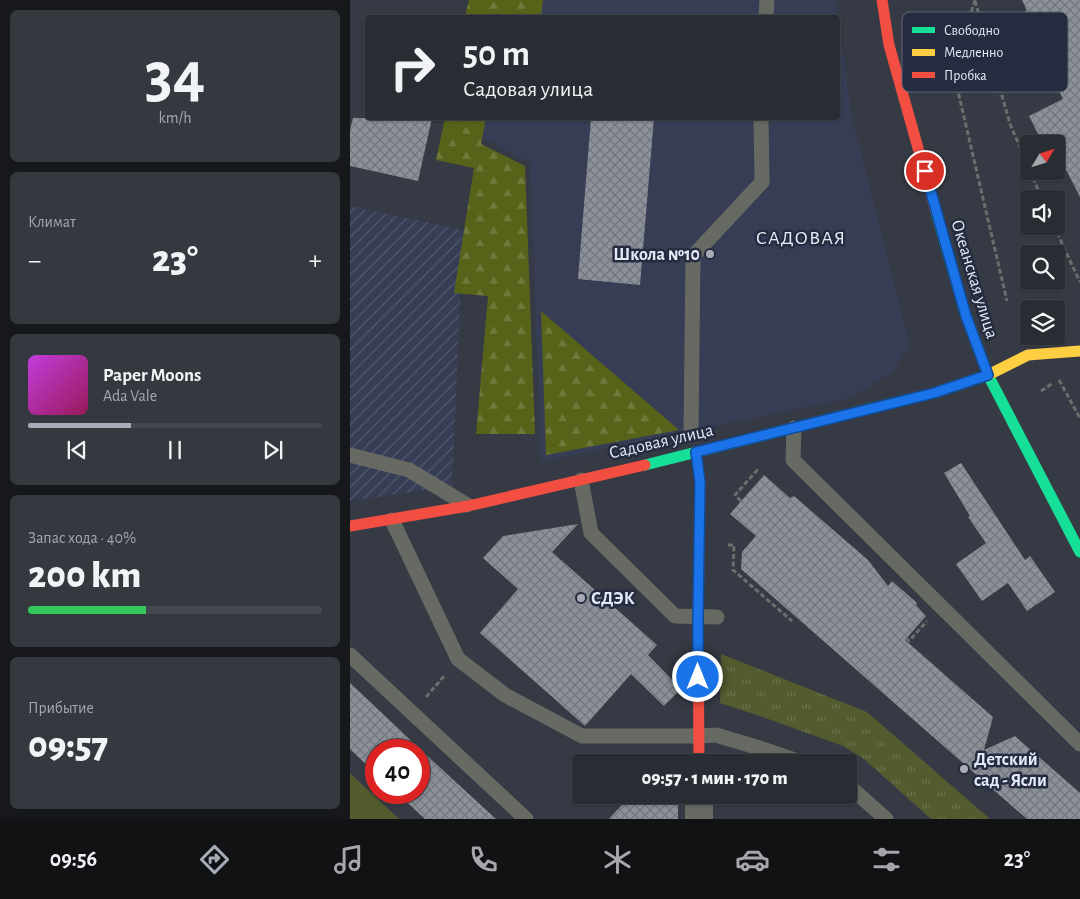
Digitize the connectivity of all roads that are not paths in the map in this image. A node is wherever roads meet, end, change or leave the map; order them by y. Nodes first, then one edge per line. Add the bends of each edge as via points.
1 (767, 0) edge
2 (882, 0) edge
3 (766, 15) edge
4 (902, 90) edge
5 (902, 92) edge
6 (761, 120) edge
7 (1080, 351) edge
8 (988, 375) junction
9 (794, 428) junction
10 (691, 432) dead end
11 (696, 452) junction
12 (350, 455) edge
13 (580, 480) junction
14 (468, 506) junction
15 (392, 520) junction
16 (350, 526) edge
17 (1080, 552) edge
18 (698, 617) junction
19 (717, 617) dead end
20 (350, 655) edge
21 (698, 736) junction
22 (1080, 744) edge
23 (699, 754) edge
24 (778, 754) edge
25 (857, 793) edge
26 (699, 804) edge
27 (526, 819) edge
28 (699, 819) edge
29 (886, 819) edge

1 - 3 lane
2 - 4 street, Океанская улица via 889,45
5 - 8 street, Океанская улица via 966,316
6 - 10 lane via 762,182 694,256
7 - 8 street, Садовая улица via 1028,356
8 - 9 street, Садовая улица via 934,393
8 - 17 street, Океанская улица
9 - 11 street, Садовая улица
9 - 22 lane via 794,460
11 - 13 street, Садовая улица
11 - 18 street via 700,482
12 - 14 lane via 409,470
13 - 14 street, Садовая улица
13 - 18 lane via 591,533 675,616
14 - 15 street, Садовая улица
15 - 16 street, Садовая улица
15 - 21 lane via 458,659 505,695 582,736
18 - 19 lane
18 - 21 street
20 - 27 lane
21 - 23 street
21 - 24 lane via 716,735
25 - 29 lane
26 - 28 street

